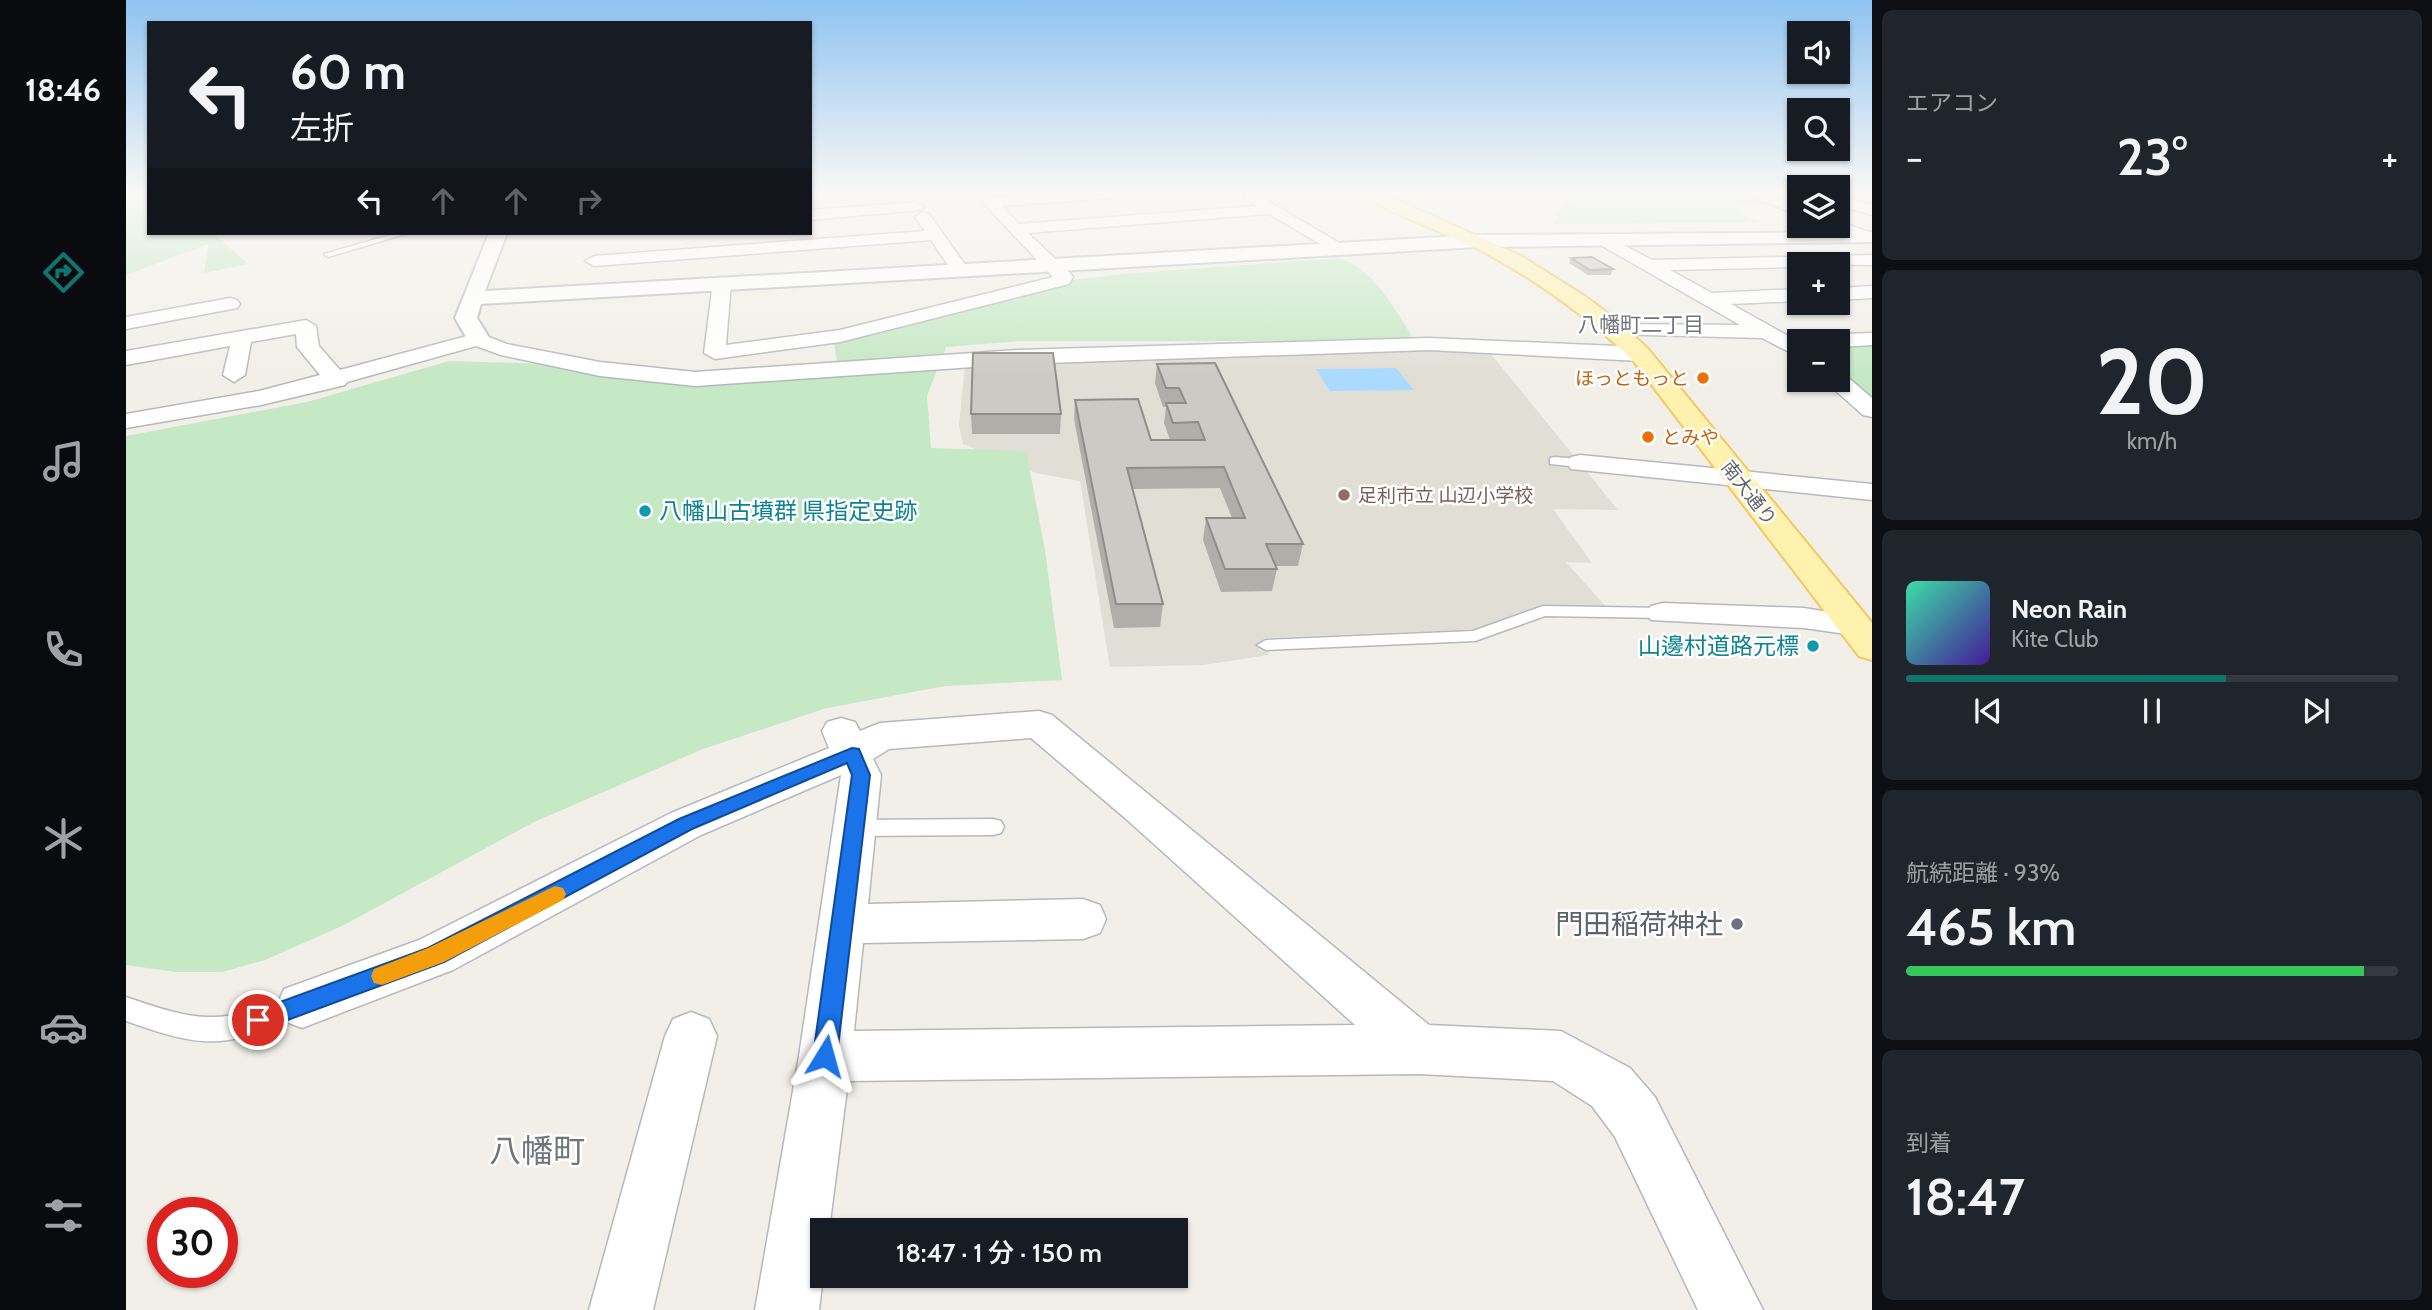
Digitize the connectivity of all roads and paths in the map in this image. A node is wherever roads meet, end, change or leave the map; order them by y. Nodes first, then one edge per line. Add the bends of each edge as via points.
1 (489, 255) edge
2 (595, 255) edge
3 (668, 255) edge
4 (950, 255) edge
5 (1040, 255) edge
6 (1218, 255) edge
7 (1503, 255) edge
8 (1633, 255) edge
9 (1872, 260) edge
10 (594, 261) junction
11 (1850, 261) edge
12 (1787, 262) edge
13 (1049, 265) junction
14 (1651, 265) junction
15 (960, 270) junction
16 (722, 283) junction
17 (205, 286) dead end
18 (587, 291) junction
19 (1872, 292) edge
20 (1850, 293) edge
21 (1787, 296) edge
22 (471, 298) junction
23 (1710, 299) junction
24 (230, 304) junction
25 (126, 323) edge
26 (1616, 330) junction
27 (247, 335) junction
28 (478, 339) junction
29 (1872, 339) edge
30 (1850, 340) edge
31 (1787, 341) edge
32 (1787, 342) edge
33 (1640, 354) junction
34 (126, 359) edge
35 (234, 375) dead end
36 (337, 380) junction
37 (1850, 391) edge
38 (1872, 410) edge
39 (126, 421) edge
40 (1567, 462) dead end
41 (1738, 478) junction
42 (1872, 492) edge
43 (1663, 613) joint
44 (1863, 637) edge
45 (1266, 645) dead end
46 (846, 742) junction
47 (993, 827) dead end
48 (854, 828) junction
49 (1083, 919) dead end
50 (844, 924) junction
51 (302, 1005) joint
52 (126, 1009) edge
53 (691, 1036) dead end
54 (1419, 1049) junction
55 (825, 1056) junction
56 (621, 1310) edge
57 (787, 1310) edge
58 (1731, 1310) edge

1 - 22 street
2 - 10 street
3 - 10 street
4 - 15 street
5 - 13 street
6 - 13 street
7 - 26 main road, 南大通り via 1570,293
8 - 14 street
9 - 11 street
10 - 18 street
12 - 14 street
13 - 15 street
13 - 16 street via 1064,277 840,336 715,353
14 - 23 street
15 - 16 street
16 - 18 street
17 - 24 street via 218,290
18 - 22 street
19 - 20 street
21 - 23 street
22 - 28 street via 466,318
23 - 31 street
24 - 25 street
24 - 27 street
26 - 32 street
26 - 33 main road, 南大通り
27 - 34 street
27 - 35 street
27 - 36 street via 306,326 308,347
28 - 33 street via 501,349 600,369 695,379 1017,357 1429,344
28 - 36 street
29 - 30 street
33 - 41 main road, 南大通り
36 - 39 street via 192,412
37 - 38 street
40 - 41 street
41 - 42 street
41 - 44 main road, 南大通り
43 - 44 street via 1804,618
43 - 45 lane via 1543,611 1475,635
46 - 48 street via 861,775
46 - 51 street via 436,955
46 - 54 street via 1039,724
47 - 48 lane
48 - 50 street
49 - 50 street
50 - 55 street
51 - 52 lane via 236,1028 210,1031
53 - 56 street
54 - 55 street
54 - 58 street via 1561,1056 1611,1087 1635,1117
55 - 57 street

